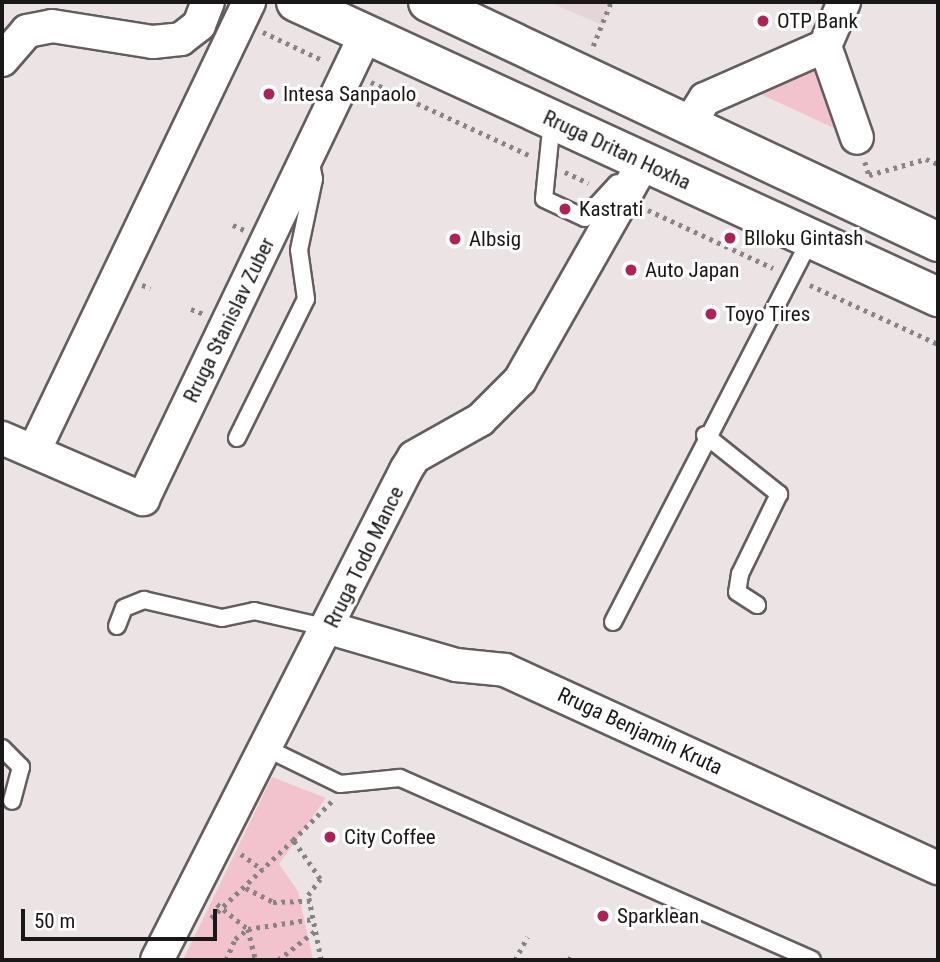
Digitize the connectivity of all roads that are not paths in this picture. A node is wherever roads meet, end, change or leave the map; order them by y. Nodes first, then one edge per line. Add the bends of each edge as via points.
1 (208, 2) edge
2 (249, 2) edge
3 (296, 2) edge
4 (428, 2) edge
5 (844, 2) edge
6 (366, 34) junction
7 (825, 46) junction
8 (2, 60) edge
9 (552, 120) junction
10 (688, 126) junction
11 (857, 138) dead end
12 (309, 153) junction
13 (639, 160) junction
14 (811, 239) junction
15 (938, 242) edge
16 (938, 298) edge
17 (705, 435) junction
18 (2, 438) edge
19 (237, 438) dead end
20 (34, 452) junction
21 (757, 605) dead end
22 (613, 622) dead end
23 (117, 626) dead end
24 (330, 628) junction
25 (2, 748) edge
26 (268, 750) junction
27 (12, 802) dead end
28 (938, 868) edge
29 (157, 960) edge
30 (812, 960) edge

1 - 8 street via 199,24 181,39 153,42 52,26 21,36
2 - 20 street
3 - 6 main road, Rruga Dritan Hoxha
4 - 10 main road
5 - 7 street
6 - 9 main road, Rruga Dritan Hoxha
6 - 12 street, Rruga Stanislav Zuber
7 - 10 street via 705,99
7 - 11 street
9 - 13 main road, Rruga Dritan Hoxha
9 - 13 lane via 544,199 554,204 585,218
10 - 15 main road
12 - 19 lane via 314,179 299,250 306,299
12 - 20 street, Rruga Stanislav Zuber via 143,499
13 - 14 main road, Rruga Dritan Hoxha
13 - 24 street, Rruga Todo Mance via 626,200 499,405 414,457
14 - 16 main road, Rruga Dritan Hoxha
14 - 17 lane
17 - 21 lane via 779,494 740,574 737,592
17 - 22 lane
18 - 20 street, Rruga Stanislav Zuber
23 - 24 lane via 124,608 144,600 222,618 254,611
24 - 26 street, Rruga Todo Mance
24 - 28 street, Rruga Benjamin Kruta via 456,665 505,670
25 - 27 lane via 21,767
26 - 29 street, Rruga Todo Mance
26 - 30 lane via 340,784 400,778

